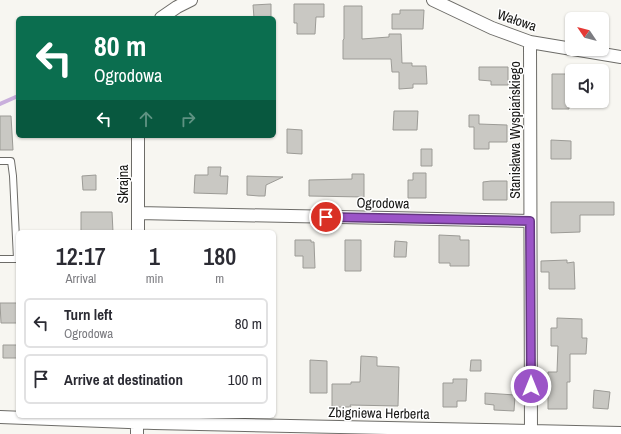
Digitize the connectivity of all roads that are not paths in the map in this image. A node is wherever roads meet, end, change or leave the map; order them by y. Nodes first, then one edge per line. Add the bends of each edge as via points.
1 (190, 0) edge
2 (433, 0) edge
3 (164, 16) edge
4 (530, 42) junction
5 (565, 48) edge
6 (609, 55) edge
7 (621, 57) edge
8 (138, 138) edge
9 (0, 161) edge
10 (138, 213) junction
11 (530, 221) junction
12 (138, 230) edge
13 (16, 238) edge
14 (0, 259) edge
15 (16, 259) edge
16 (0, 417) edge
17 (16, 418) edge
18 (20, 418) edge
19 (137, 424) edge
20 (531, 433) edge
21 (621, 433) edge

1 - 3 street
2 - 4 street, Wałowa via 492,28
4 - 5 street, Wałowa
4 - 11 street, Stanisława Wyspiańskiego
6 - 7 street, Wałowa
8 - 10 street, Skrajna
9 - 13 lane via 11,161
10 - 11 street, Ogrodowa
10 - 12 street, Skrajna
11 - 20 street, Stanisława Wyspiańskiego
14 - 15 lane
16 - 17 street, Zbigniewa Herberta
18 - 19 street, Zbigniewa Herberta
19 - 20 street, Zbigniewa Herberta
20 - 21 street, Zbigniewa Herberta

